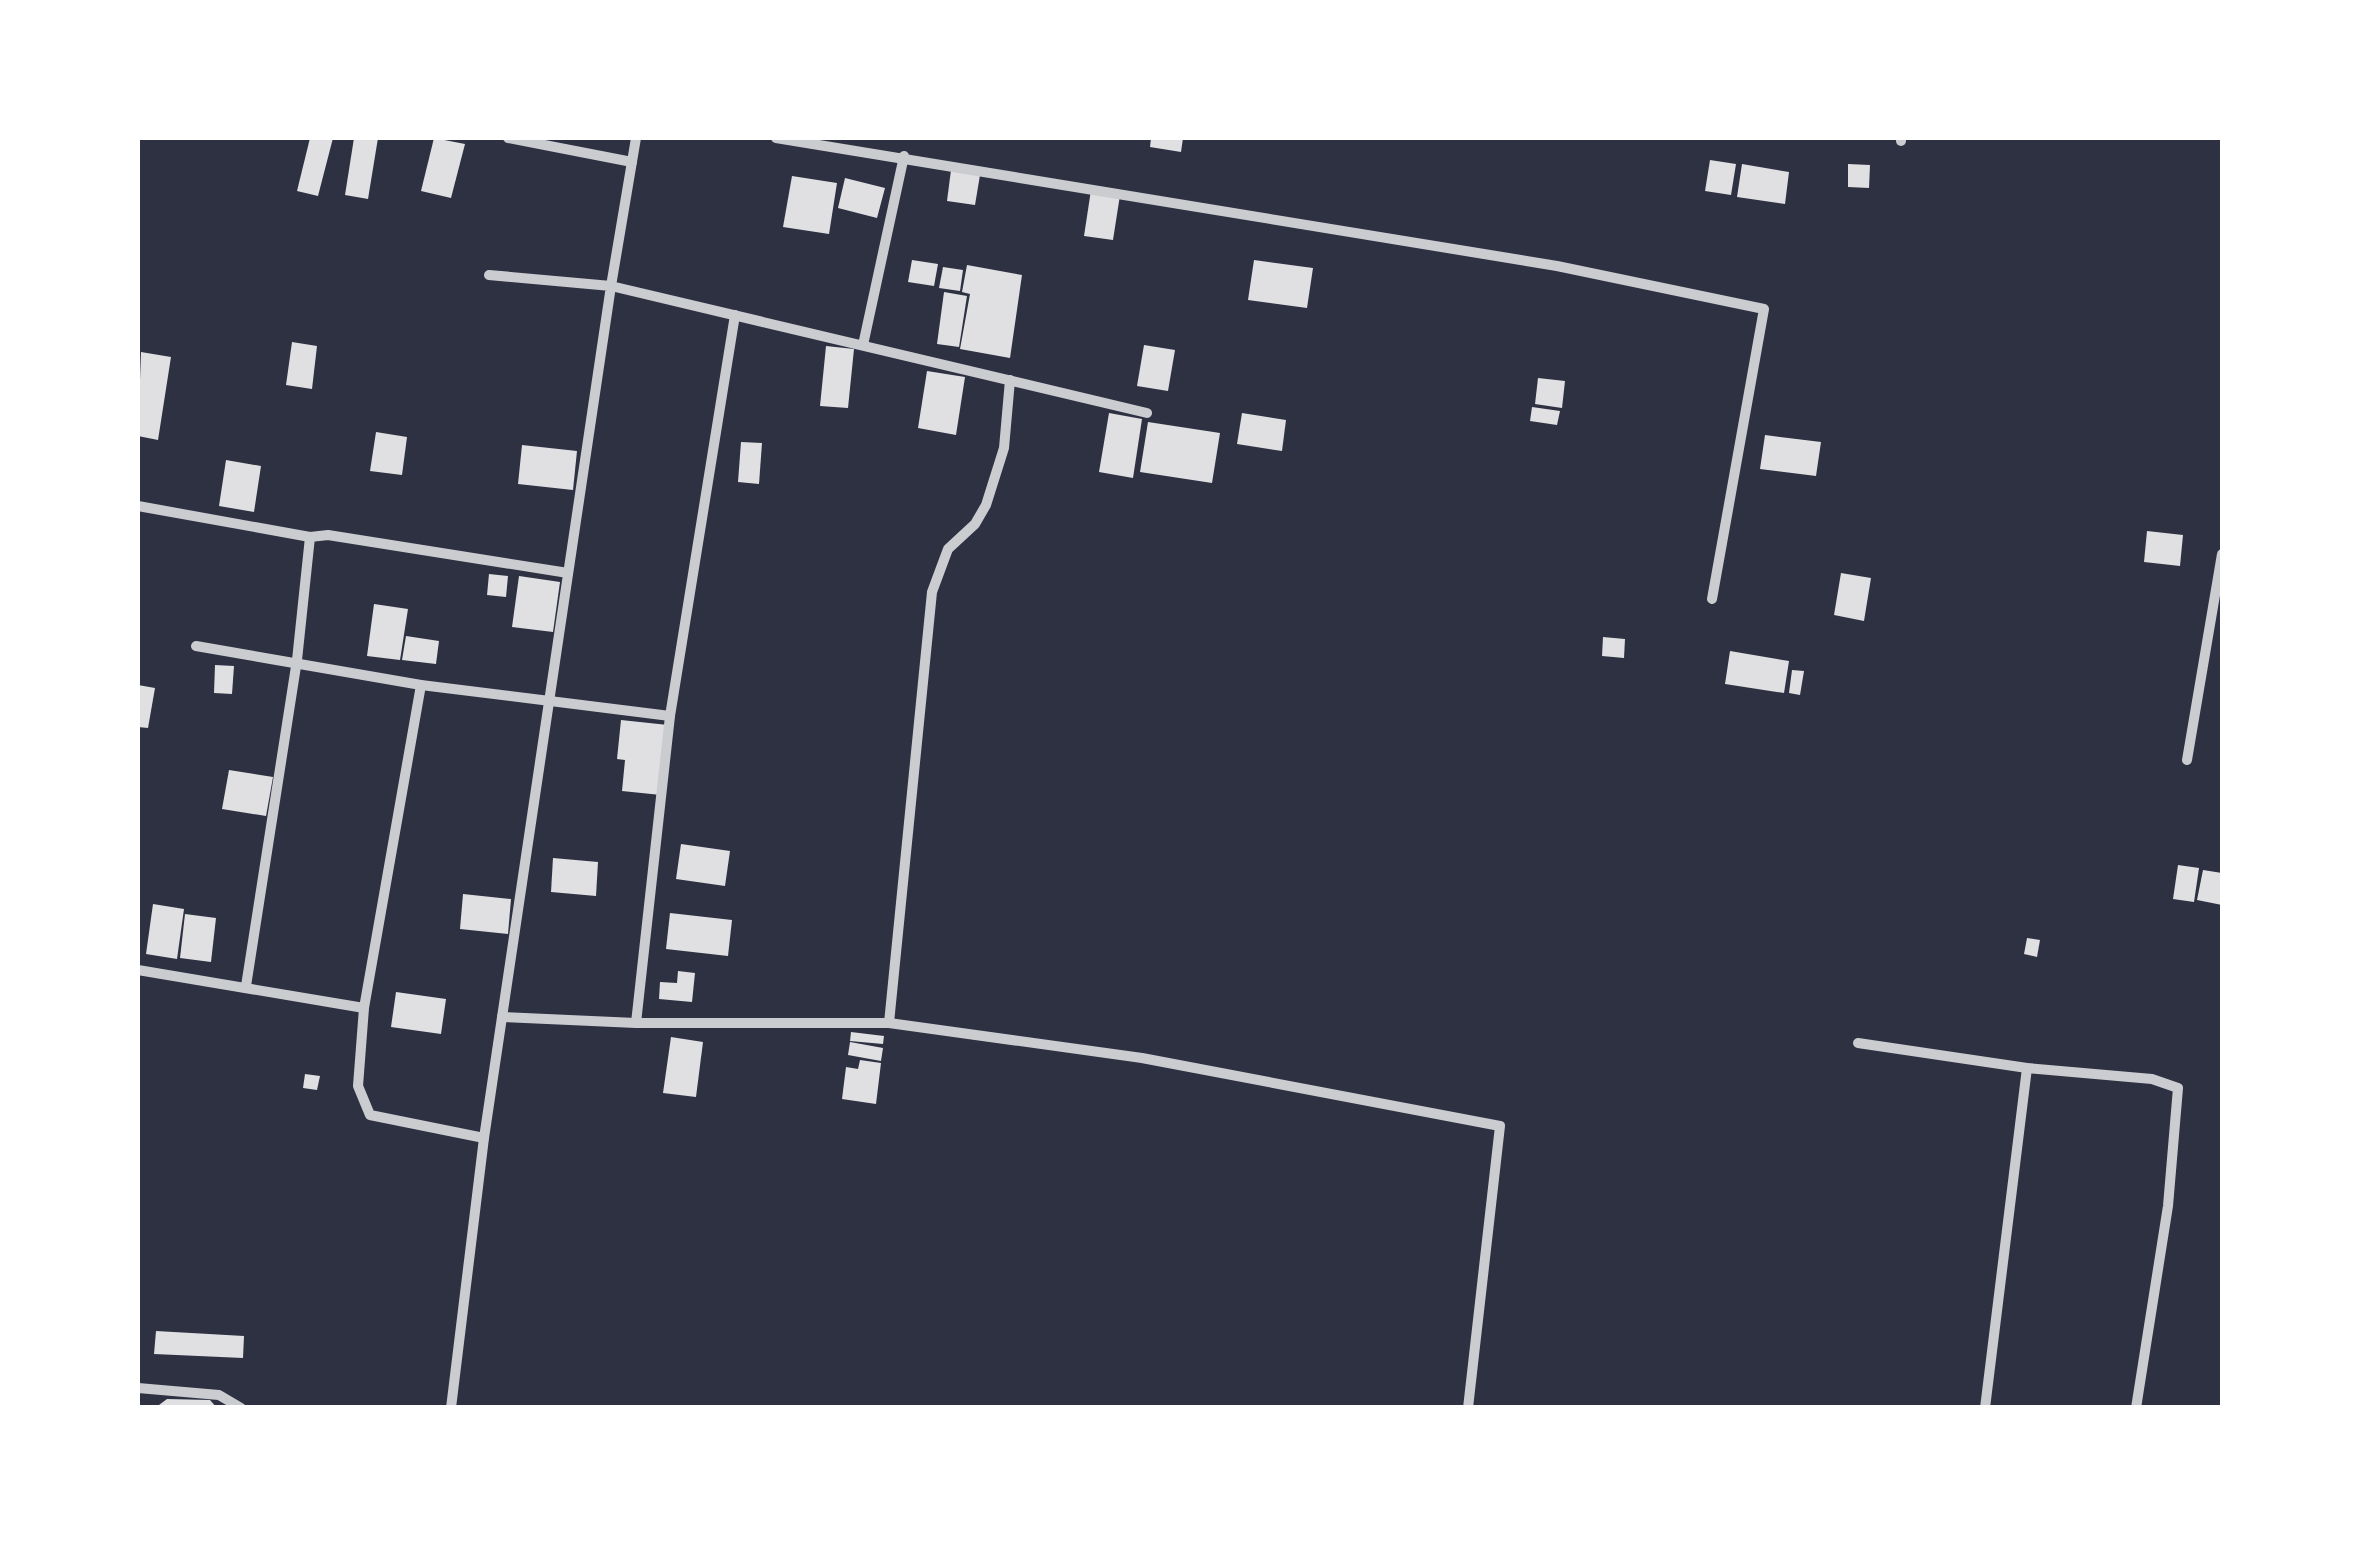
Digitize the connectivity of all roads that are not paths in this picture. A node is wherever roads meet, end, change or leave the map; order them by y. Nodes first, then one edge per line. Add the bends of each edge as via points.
1 (508, 138) edge
2 (636, 138) edge
3 (776, 138) edge
4 (904, 156) junction
5 (632, 162) junction
6 (489, 275) dead end
7 (611, 286) junction
8 (735, 315) junction
9 (862, 345) junction
10 (1010, 380) junction
11 (1147, 413) dead end
12 (138, 506) edge
13 (310, 537) junction
14 (2222, 554) edge
15 (568, 573) junction
16 (1712, 599) dead end
17 (196, 646) dead end
18 (296, 660) junction
19 (421, 685) junction
20 (549, 701) junction
21 (670, 716) junction
22 (2187, 760) dead end
23 (138, 970) edge
24 (246, 986) junction
25 (364, 1008) junction
26 (502, 1017) junction
27 (889, 1023) junction
28 (636, 1024) junction
29 (1858, 1043) dead end
30 (2028, 1068) junction
31 (484, 1138) junction
32 (138, 1388) edge
33 (241, 1408) edge
34 (452, 1408) edge
35 (1468, 1408) edge
36 (1985, 1408) edge
37 (2136, 1408) edge

1 - 5 street
2 - 5 street
3 - 4 street
4 - 9 street
4 - 16 street via 1610,280 1642,280 1764,309
5 - 7 street
6 - 7 street
7 - 8 street
7 - 15 street
8 - 9 street
8 - 21 street
9 - 10 street
10 - 11 street
10 - 27 street via 1004,448 986,505 948,549 932,592
12 - 13 street
13 - 15 street
13 - 18 street
14 - 22 street
15 - 20 street
17 - 18 street
18 - 19 street
18 - 24 street
19 - 20 street
19 - 25 street
20 - 21 street
20 - 26 street
21 - 28 street
23 - 24 street
24 - 25 street
25 - 31 street via 358,1086 370,1115
26 - 28 street
26 - 31 street
27 - 28 street
27 - 35 street via 1142,1058 1500,1126
29 - 30 street
30 - 36 street
30 - 37 street via 2152,1079 2178,1088 2168,1206
31 - 34 street
32 - 33 street via 219,1395

